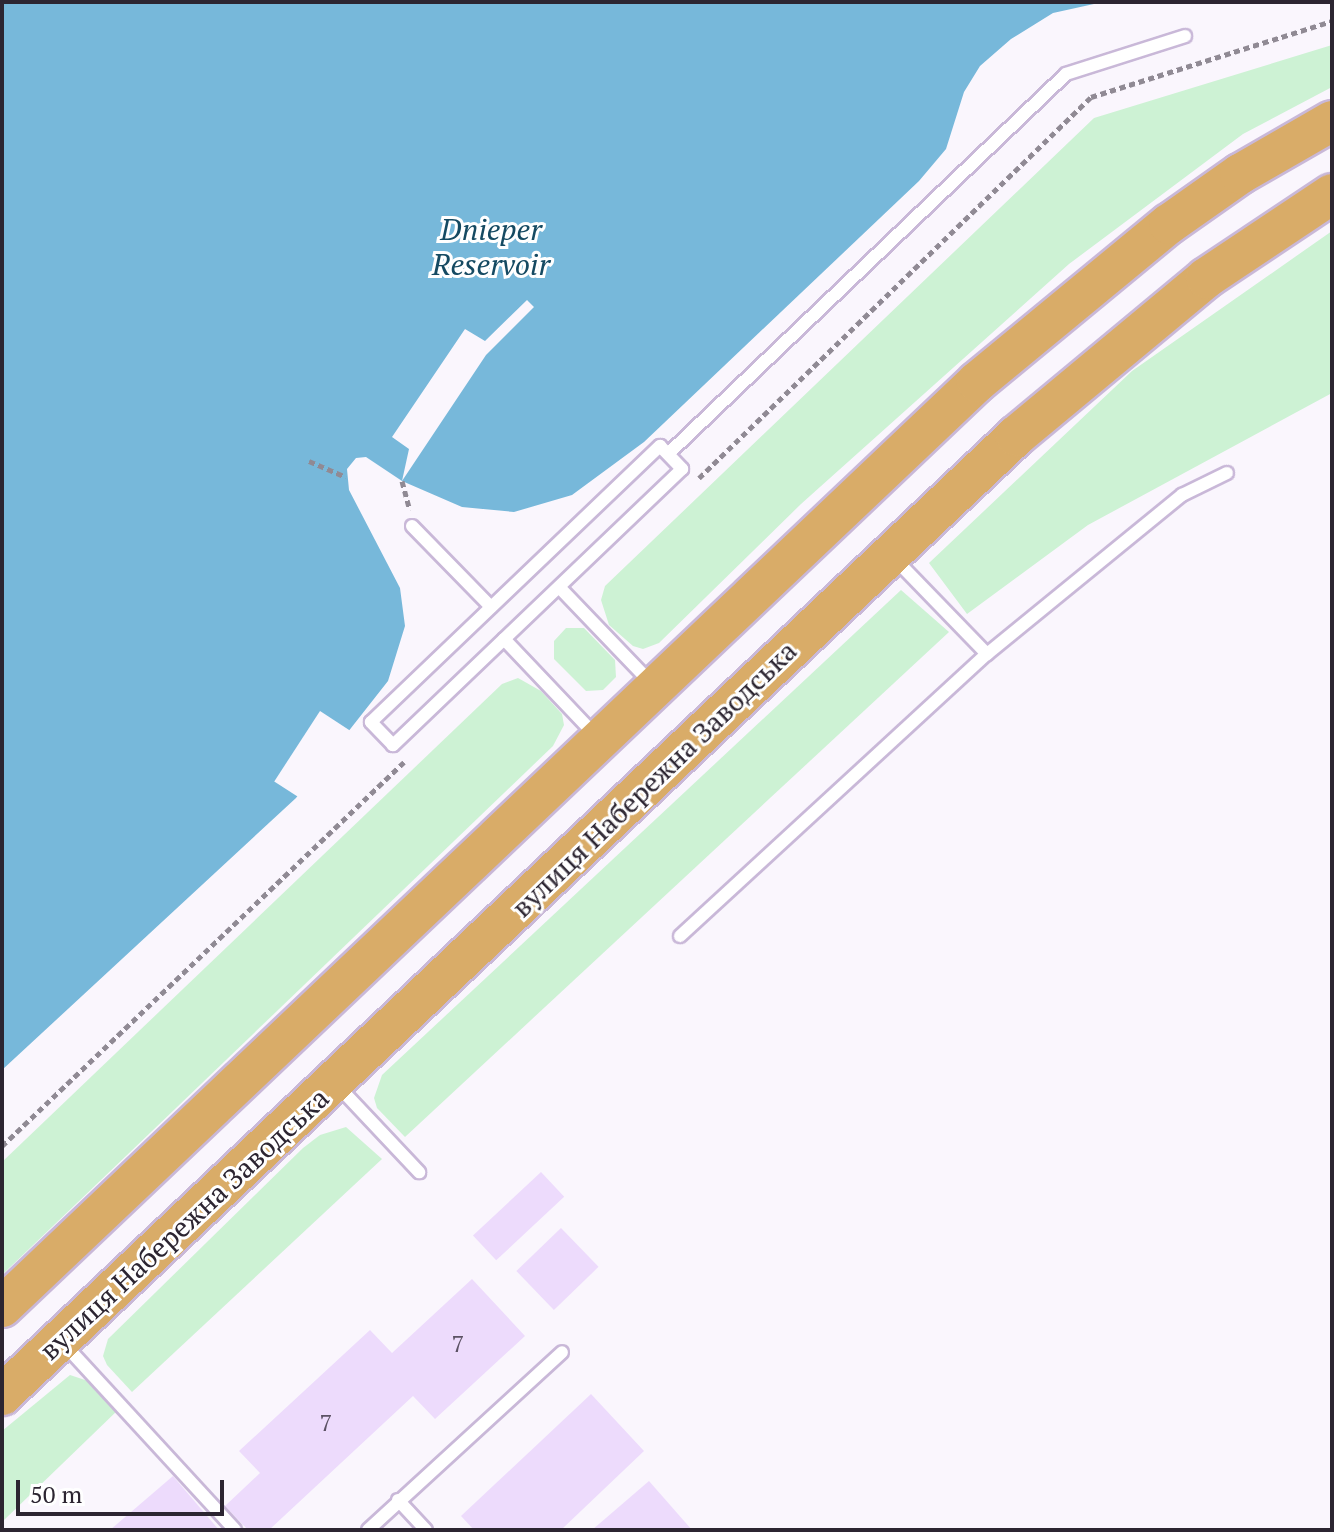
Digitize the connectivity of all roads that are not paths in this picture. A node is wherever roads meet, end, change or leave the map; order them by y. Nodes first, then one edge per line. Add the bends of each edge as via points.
1 (1185, 36) dead end
2 (1332, 121) edge
3 (1332, 194) edge
4 (668, 454) junction
5 (1227, 473) dead end
6 (412, 526) road end
7 (890, 555) junction
8 (559, 587) junction
9 (491, 607) junction
10 (504, 639) junction
11 (987, 654) junction
12 (655, 687) junction
13 (599, 739) junction
14 (680, 936) dead end
15 (335, 1082) junction
16 (419, 1172) dead end
17 (2, 1307) edge
18 (60, 1340) junction
19 (562, 1352) dead end
20 (2, 1395) edge
21 (398, 1500) junction
22 (235, 1530) edge
23 (368, 1530) edge
24 (426, 1530) edge

1 - 4 lane via 1066,74
2 - 12 main road via 1240,174 1070,301
3 - 7 main road, вулиця Набережна Заводська via 1206,278 1112,352
4 - 8 lane via 682,469
4 - 9 lane via 660,446
5 - 11 lane via 1182,495
6 - 9 lane
7 - 11 lane
7 - 15 main road, вулиця Набережна Заводська
8 - 10 lane
8 - 12 lane
9 - 10 lane via 371,722 393,745
10 - 13 lane
11 - 14 lane
12 - 13 main road
13 - 17 main road
15 - 16 lane
15 - 18 main road, вулиця Набережна Заводська
18 - 20 main road, вулиця Набережна Заводська
18 - 22 lane
19 - 21 lane
21 - 23 lane
21 - 24 lane

